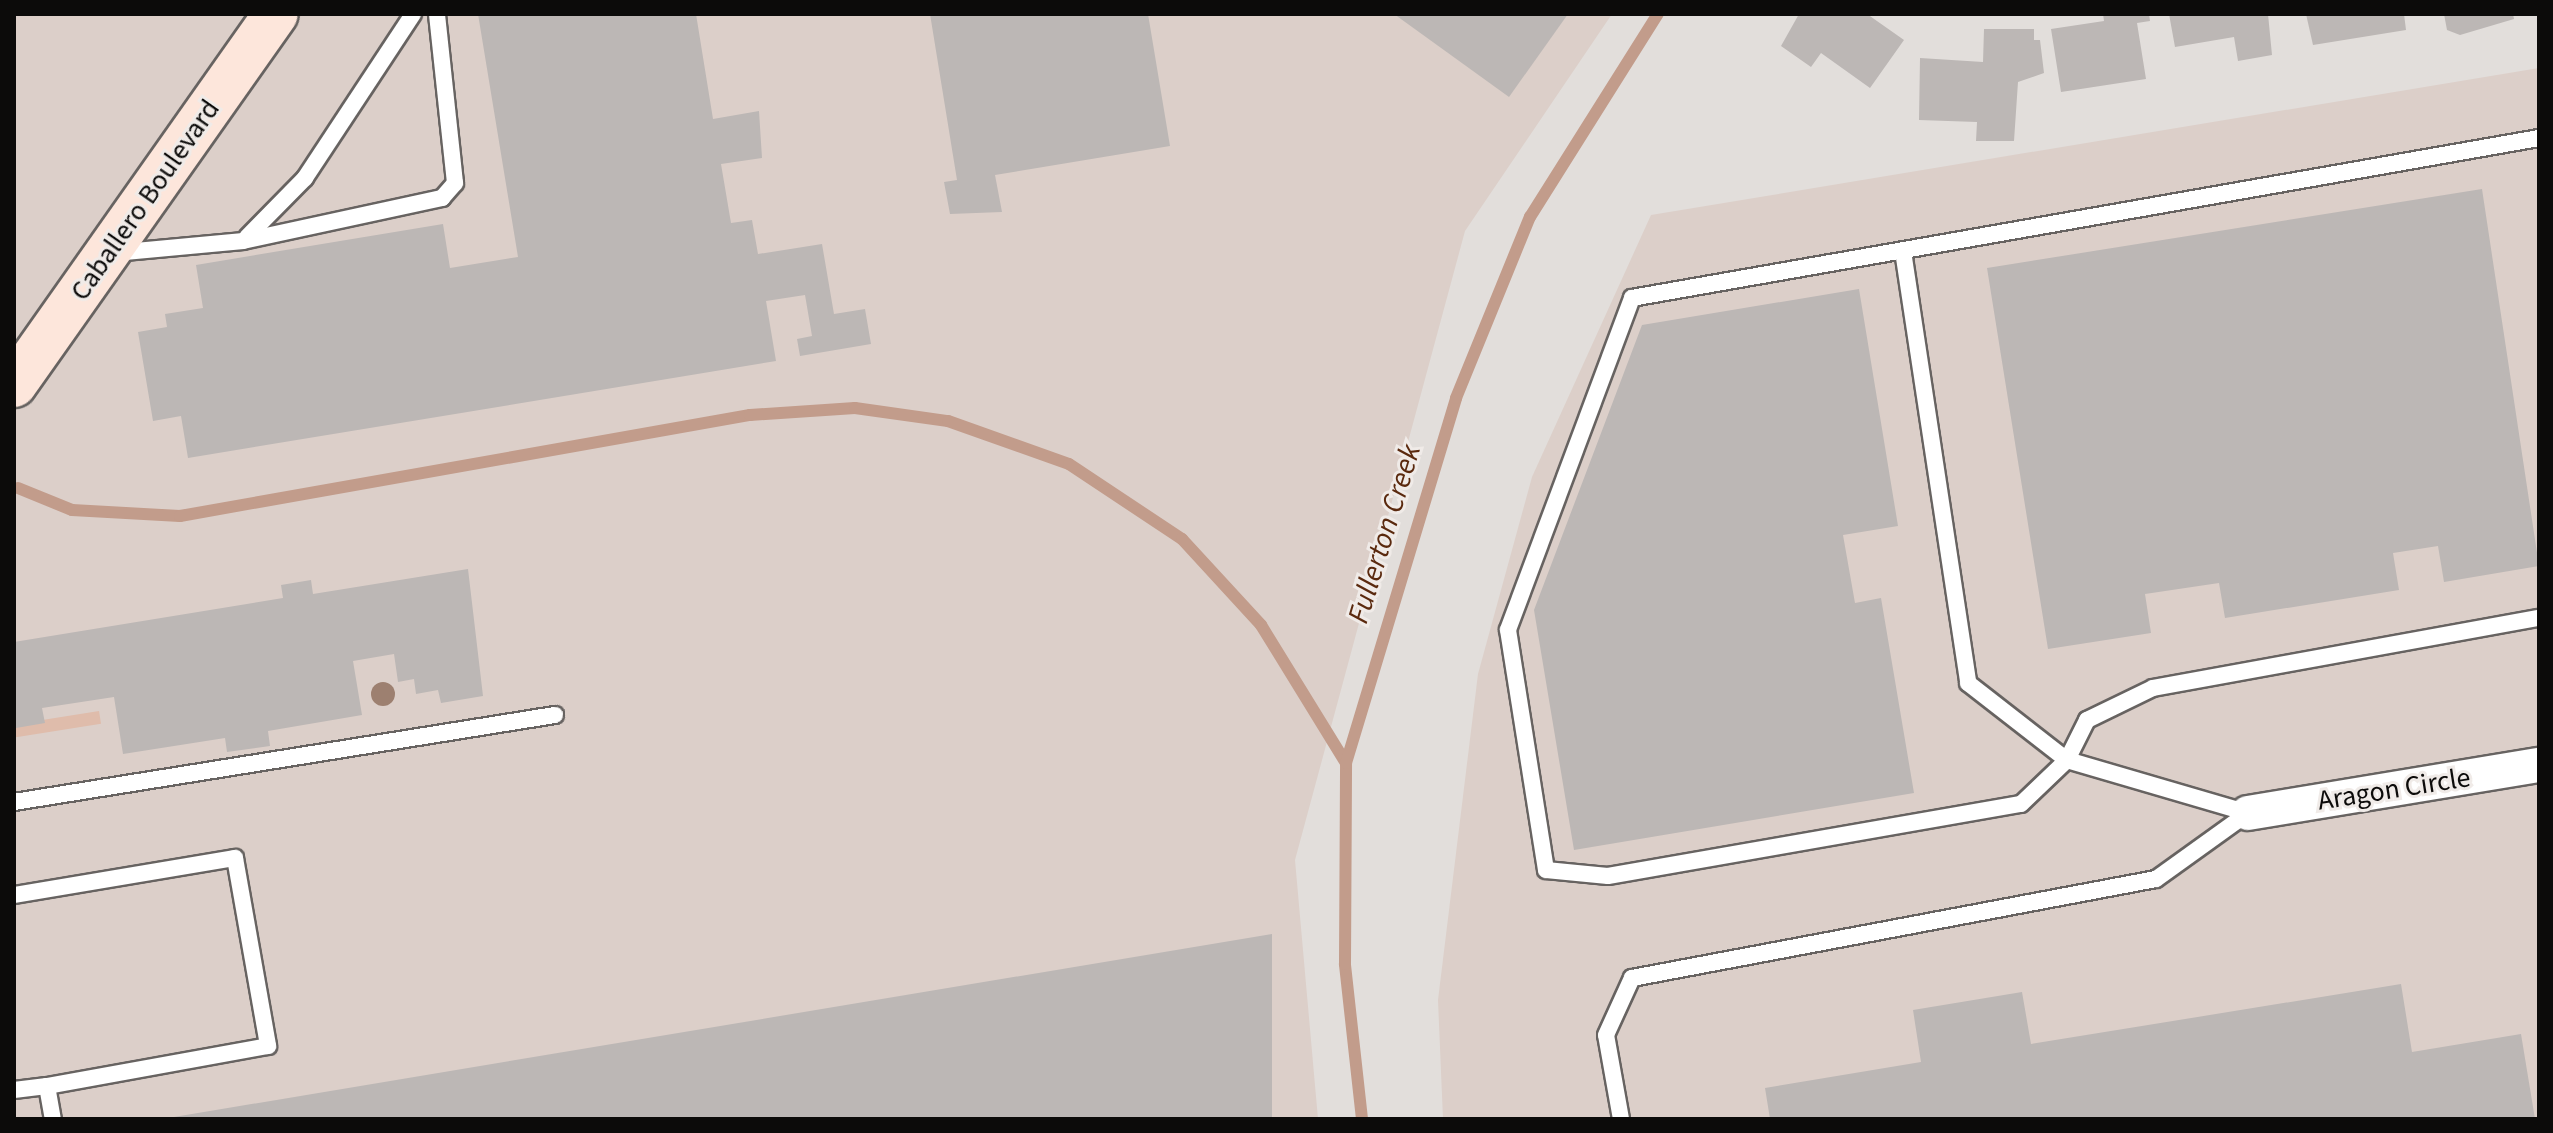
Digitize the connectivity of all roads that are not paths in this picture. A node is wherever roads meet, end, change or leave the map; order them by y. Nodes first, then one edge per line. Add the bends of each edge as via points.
1 (276, 14) edge
2 (413, 14) edge
3 (437, 14) edge
4 (2539, 138) edge
5 (243, 241) junction
6 (1903, 251) junction
7 (107, 254) junction
8 (14, 385) edge
9 (2539, 618) edge
10 (555, 715) dead end
11 (2067, 760) junction
12 (2539, 765) edge
13 (14, 802) edge
14 (2248, 813) junction
15 (14, 895) edge
16 (47, 1086) junction
17 (14, 1090) edge
18 (53, 1119) edge
19 (1621, 1119) edge

1 - 7 street, Caballero Boulevard
2 - 5 lane via 305,178
3 - 5 lane via 455,183 442,198
4 - 6 lane
5 - 7 lane
6 - 11 lane via 1968,683
6 - 11 lane via 1632,298 1508,630 1546,870 1608,876 2021,804
7 - 8 street, Caballero Boulevard
9 - 11 lane via 2165,684 2087,720
10 - 13 lane
11 - 14 lane
12 - 14 street, Aragon Circle
14 - 19 lane via 2156,879 1632,978 1606,1035
15 - 16 lane via 235,858 268,1046
16 - 17 lane
16 - 18 lane

